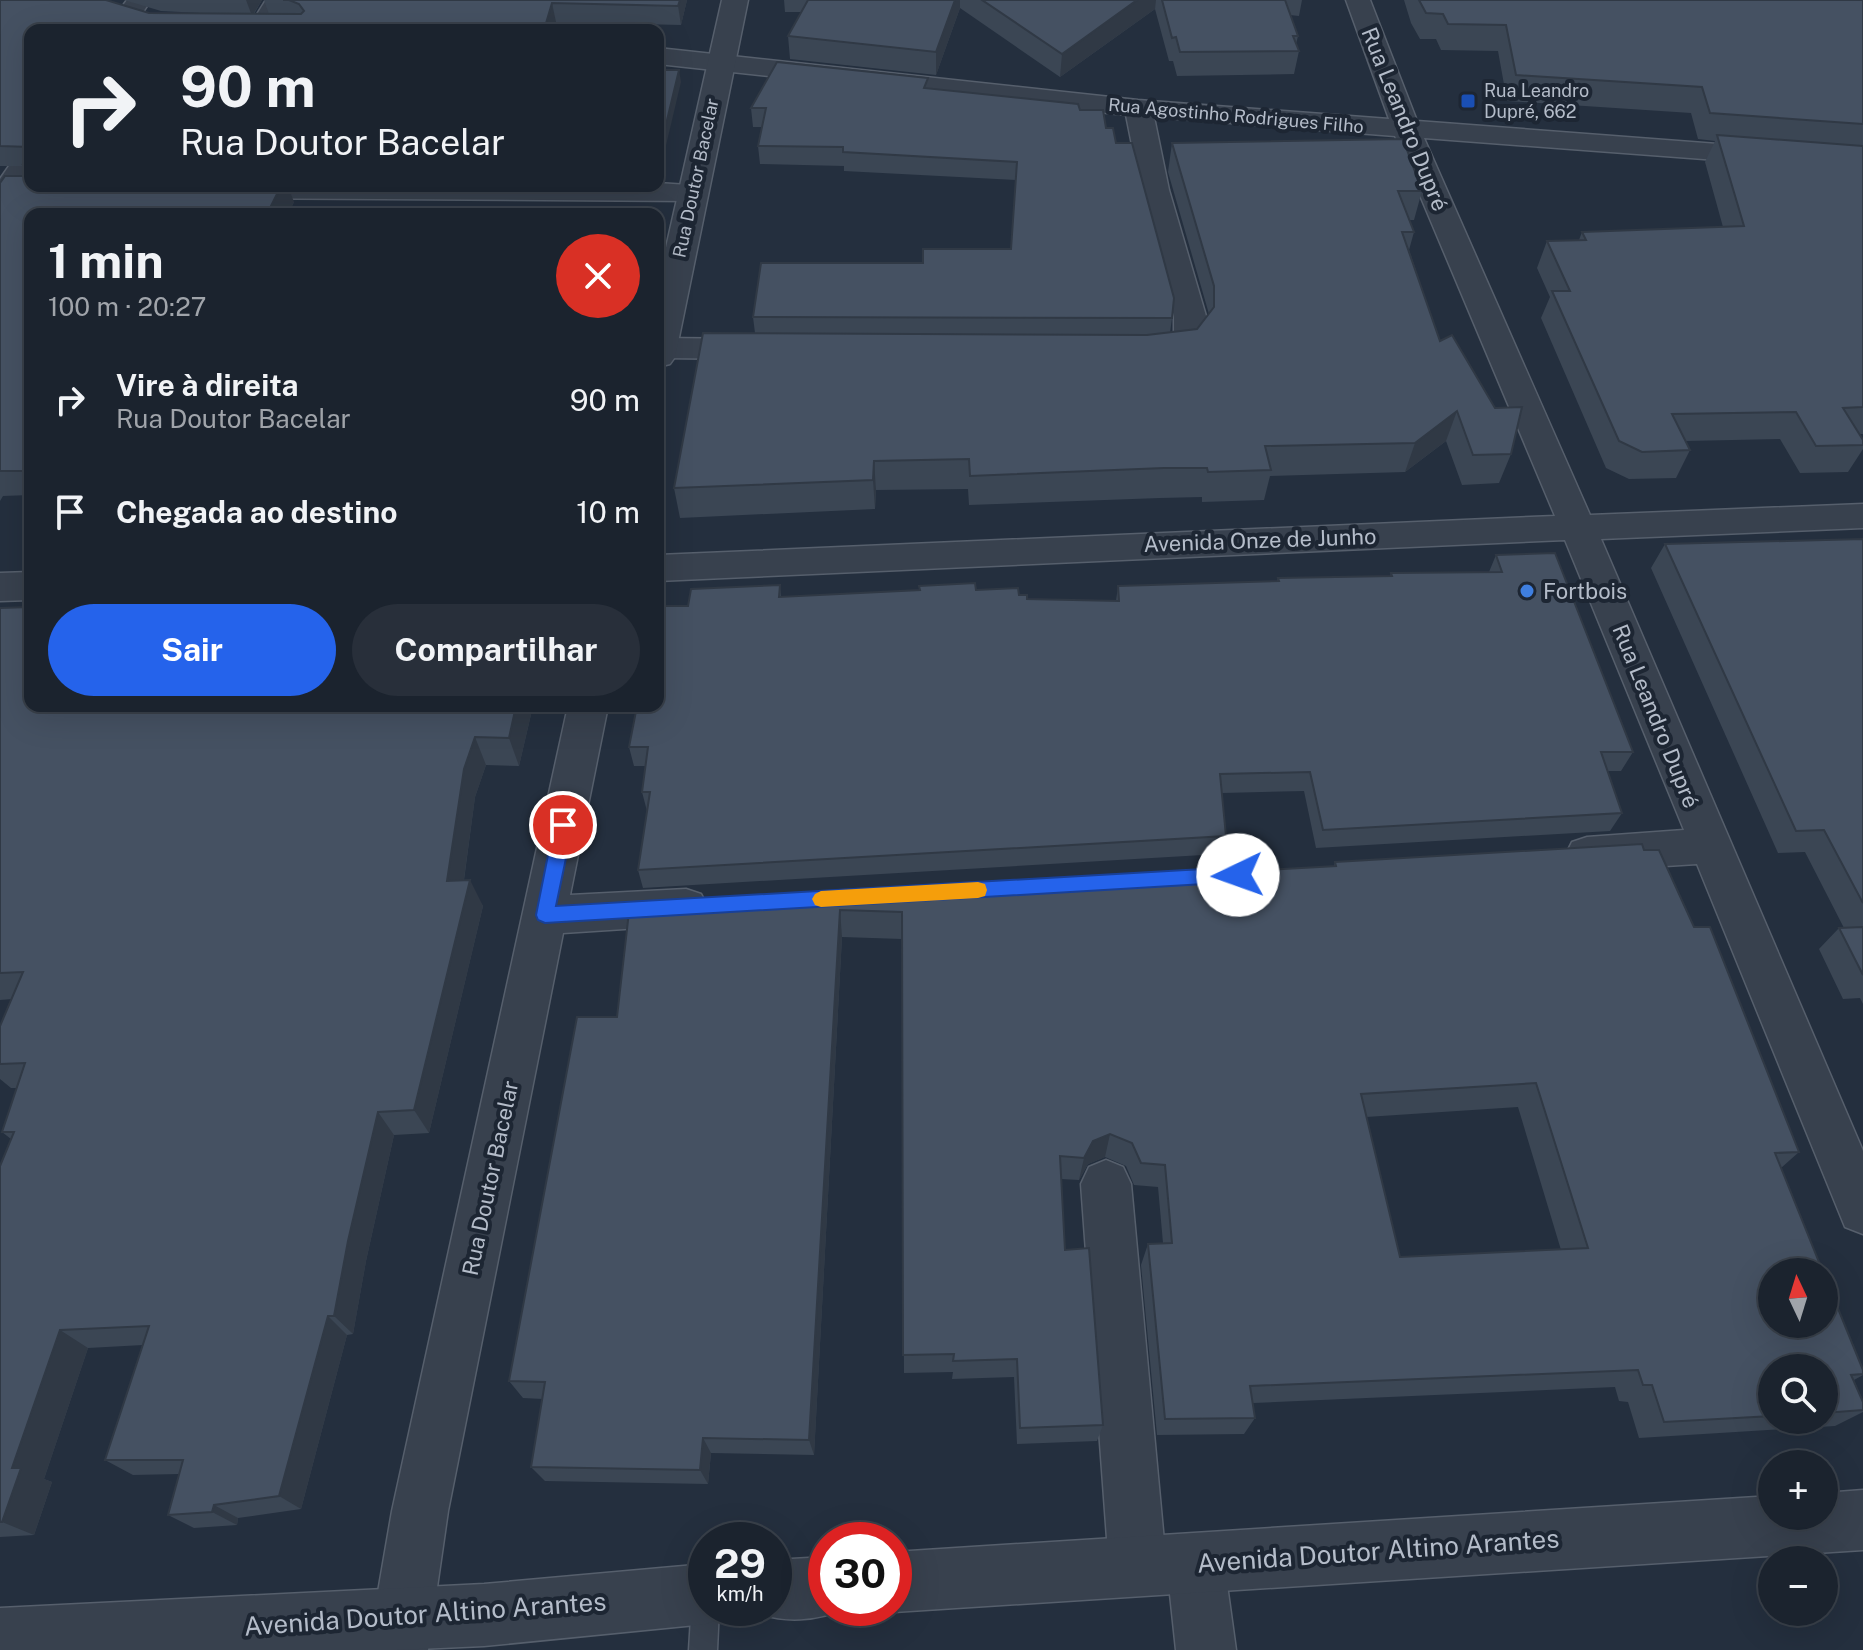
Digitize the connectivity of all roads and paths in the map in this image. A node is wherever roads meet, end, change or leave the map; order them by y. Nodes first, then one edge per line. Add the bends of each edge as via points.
1 (272, 0) edge
2 (735, 0) edge
3 (1358, 0) edge
4 (101, 4) edge
5 (130, 14) edge
6 (158, 21) edge
7 (257, 24) edge
8 (664, 57) edge
9 (720, 62) junction
10 (1138, 108) junction
11 (1407, 131) junction
12 (24, 163) edge
13 (1863, 163) edge
14 (4, 188) edge
15 (664, 192) edge
16 (693, 192) junction
17 (664, 329) edge
18 (787, 349) edge
19 (1112, 352) edge
20 (664, 353) edge
21 (1863, 516) edge
22 (1576, 527) junction
23 (664, 568) edge
24 (24, 586) edge
25 (0, 587) edge
26 (587, 712) edge
27 (1710, 846) junction
28 (1551, 856) edge
29 (719, 905) edge
30 (545, 915) junction
31 (1106, 1184) dead end
32 (1863, 1210) edge
33 (1863, 1520) edge
34 (1195, 1563) junction
35 (1138, 1566) junction
36 (912, 1581) edge
37 (688, 1596) edge
38 (704, 1626) edge
39 (401, 1634) edge
40 (0, 1639) edge
41 (703, 1650) edge
42 (1206, 1650) edge

1 - 7 lane
2 - 9 street, Rua Doutor Bacelar
3 - 11 street, Rua Leandro Dupré
4 - 5 street
5 - 6 street
8 - 9 street, Rua Agostinho Rodrigues Filho
9 - 10 street, Rua Agostinho Rodrigues Filho
9 - 16 street, Rua Doutor Bacelar
10 - 11 street, Rua Agostinho Rodrigues Filho
10 - 19 street via 1155,190 1185,290 1190,335 1181,349 1171,352
11 - 13 street, Rua Agostinho Rodrigues Filho
11 - 22 street, Rua Leandro Dupré
12 - 14 street
15 - 16 street
16 - 17 street, Rua Doutor Bacelar
18 - 20 street
21 - 22 street, Avenida Onze de Junho
22 - 23 street, Avenida Onze de Junho
22 - 27 street, Rua Leandro Dupré
24 - 25 street
26 - 30 street, Rua Doutor Bacelar
27 - 28 street
27 - 32 street, Rua Leandro Dupré
29 - 30 street
30 - 39 street, Rua Doutor Bacelar via 420,1511
31 - 35 street
33 - 34 street, Avenida Doutor Altino Arantes
34 - 35 street, Avenida Doutor Altino Arantes
34 - 42 street
35 - 36 street, Avenida Doutor Altino Arantes
37 - 39 street, Avenida Doutor Altino Arantes via 484,1615
38 - 41 lane
39 - 40 street, Avenida Doutor Altino Arantes

